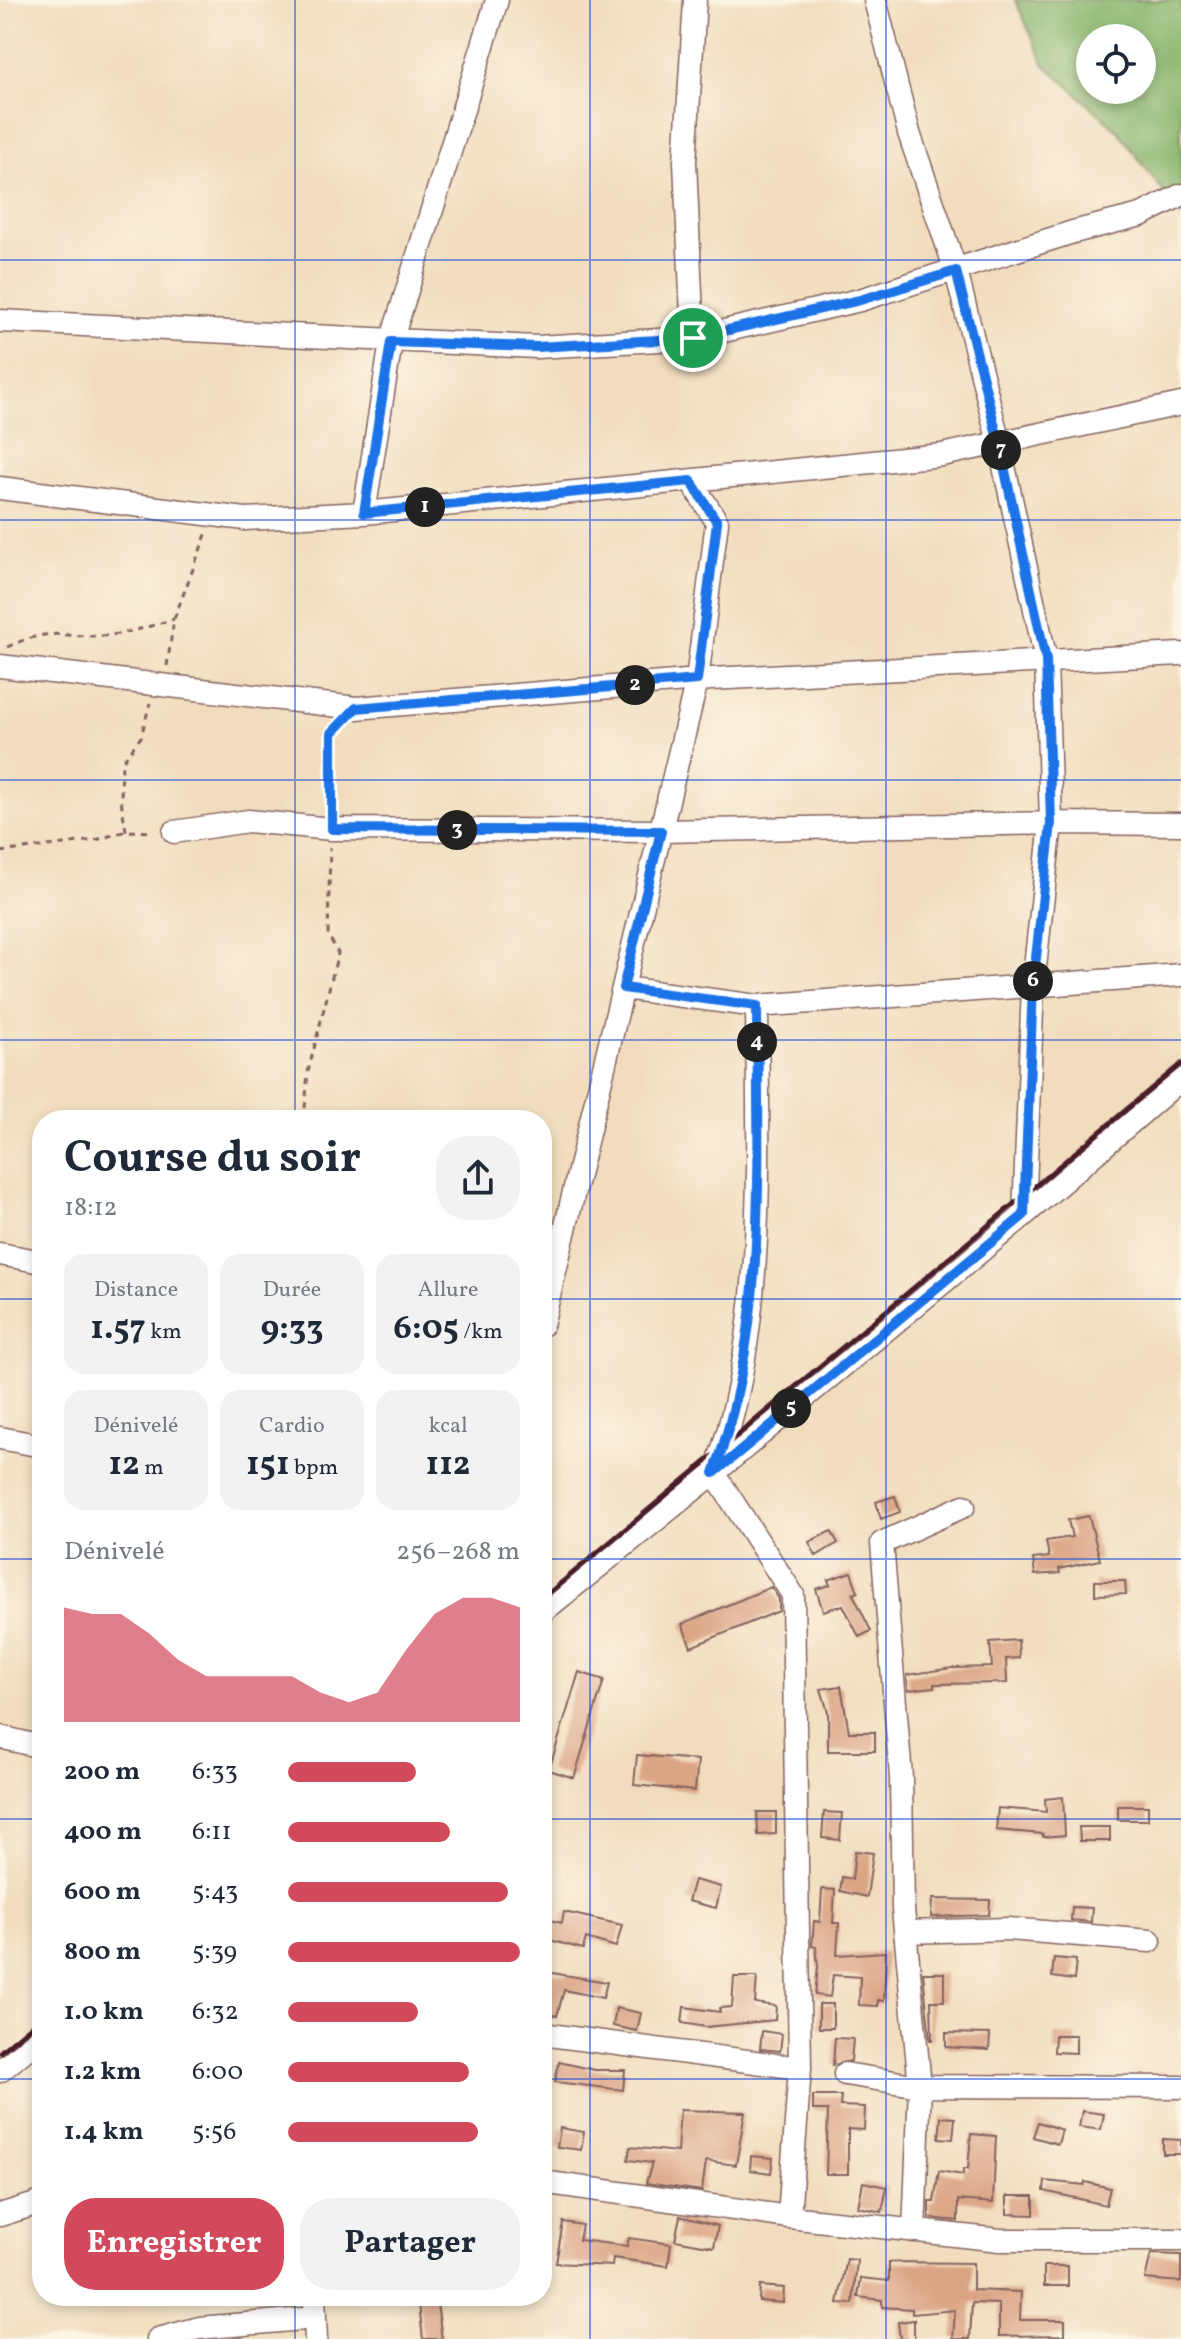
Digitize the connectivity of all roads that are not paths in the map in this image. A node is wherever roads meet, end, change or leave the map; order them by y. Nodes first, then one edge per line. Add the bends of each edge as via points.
1 (497, 0) edge
2 (695, 0) edge
3 (875, 0) edge
4 (1181, 195) edge
5 (956, 271) junction
6 (0, 321) edge
7 (693, 338) junction
8 (391, 342) junction
9 (1181, 404) edge
10 (999, 443) junction
11 (691, 481) junction
12 (0, 488) edge
13 (364, 513) junction
14 (1181, 654) edge
15 (1046, 660) junction
16 (0, 666) edge
17 (697, 680) junction
18 (1051, 823) junction
19 (1181, 824) edge
20 (661, 831) junction
21 (174, 832) road end
22 (1181, 975) edge
23 (1033, 985) junction
24 (623, 988) junction
25 (757, 1006) junction
26 (1181, 1079) edge
27 (1024, 1215) junction
28 (0, 1254) edge
29 (32, 1260) edge
30 (552, 1283) edge
31 (0, 1438) edge
32 (32, 1444) edge
33 (714, 1473) junction
34 (964, 1506) dead end
35 (552, 1604) edge
36 (0, 1737) edge
37 (32, 1745) edge
38 (905, 1932) junction
39 (1150, 1941) dead end
40 (552, 2035) edge
41 (32, 2044) edge
42 (800, 2068) junction
43 (0, 2071) edge
44 (845, 2074) dead end
45 (920, 2086) junction
46 (1181, 2087) edge
47 (552, 2183) edge
48 (32, 2205) edge
49 (0, 2215) edge
50 (789, 2217) junction
51 (914, 2231) junction
52 (1181, 2240) edge
53 (315, 2318) edge
54 (158, 2339) edge

1 - 8 street
2 - 7 street via 685,162
3 - 5 street via 909,133
4 - 5 street via 1141,215
5 - 7 street via 860,300
5 - 10 street
6 - 8 street
7 - 8 street via 537,347
8 - 13 street
9 - 10 street
10 - 11 street via 942,455
10 - 15 street
11 - 13 street
11 - 17 street via 717,522
12 - 13 street via 245,519
14 - 15 street
15 - 17 street
15 - 18 street
16 - 17 street via 356,708
17 - 20 street
18 - 19 street
18 - 20 street
18 - 23 street
20 - 21 street via 332,829 248,821
20 - 24 street
22 - 23 street
23 - 25 street
23 - 27 street
24 - 25 street
24 - 30 street
25 - 33 street via 751,1310
26 - 27 street
27 - 33 street
28 - 29 street
31 - 32 street
33 - 35 street
33 - 42 street via 793,1595
34 - 38 street via 882,1543 901,1777
36 - 37 street
38 - 39 street via 1009,1929
38 - 45 street
40 - 42 street
41 - 43 street
42 - 50 street
44 - 45 street
45 - 46 street
45 - 51 street
47 - 50 street
48 - 49 street
50 - 51 street
51 - 52 street via 1000,2240
53 - 54 street via 199,2328

